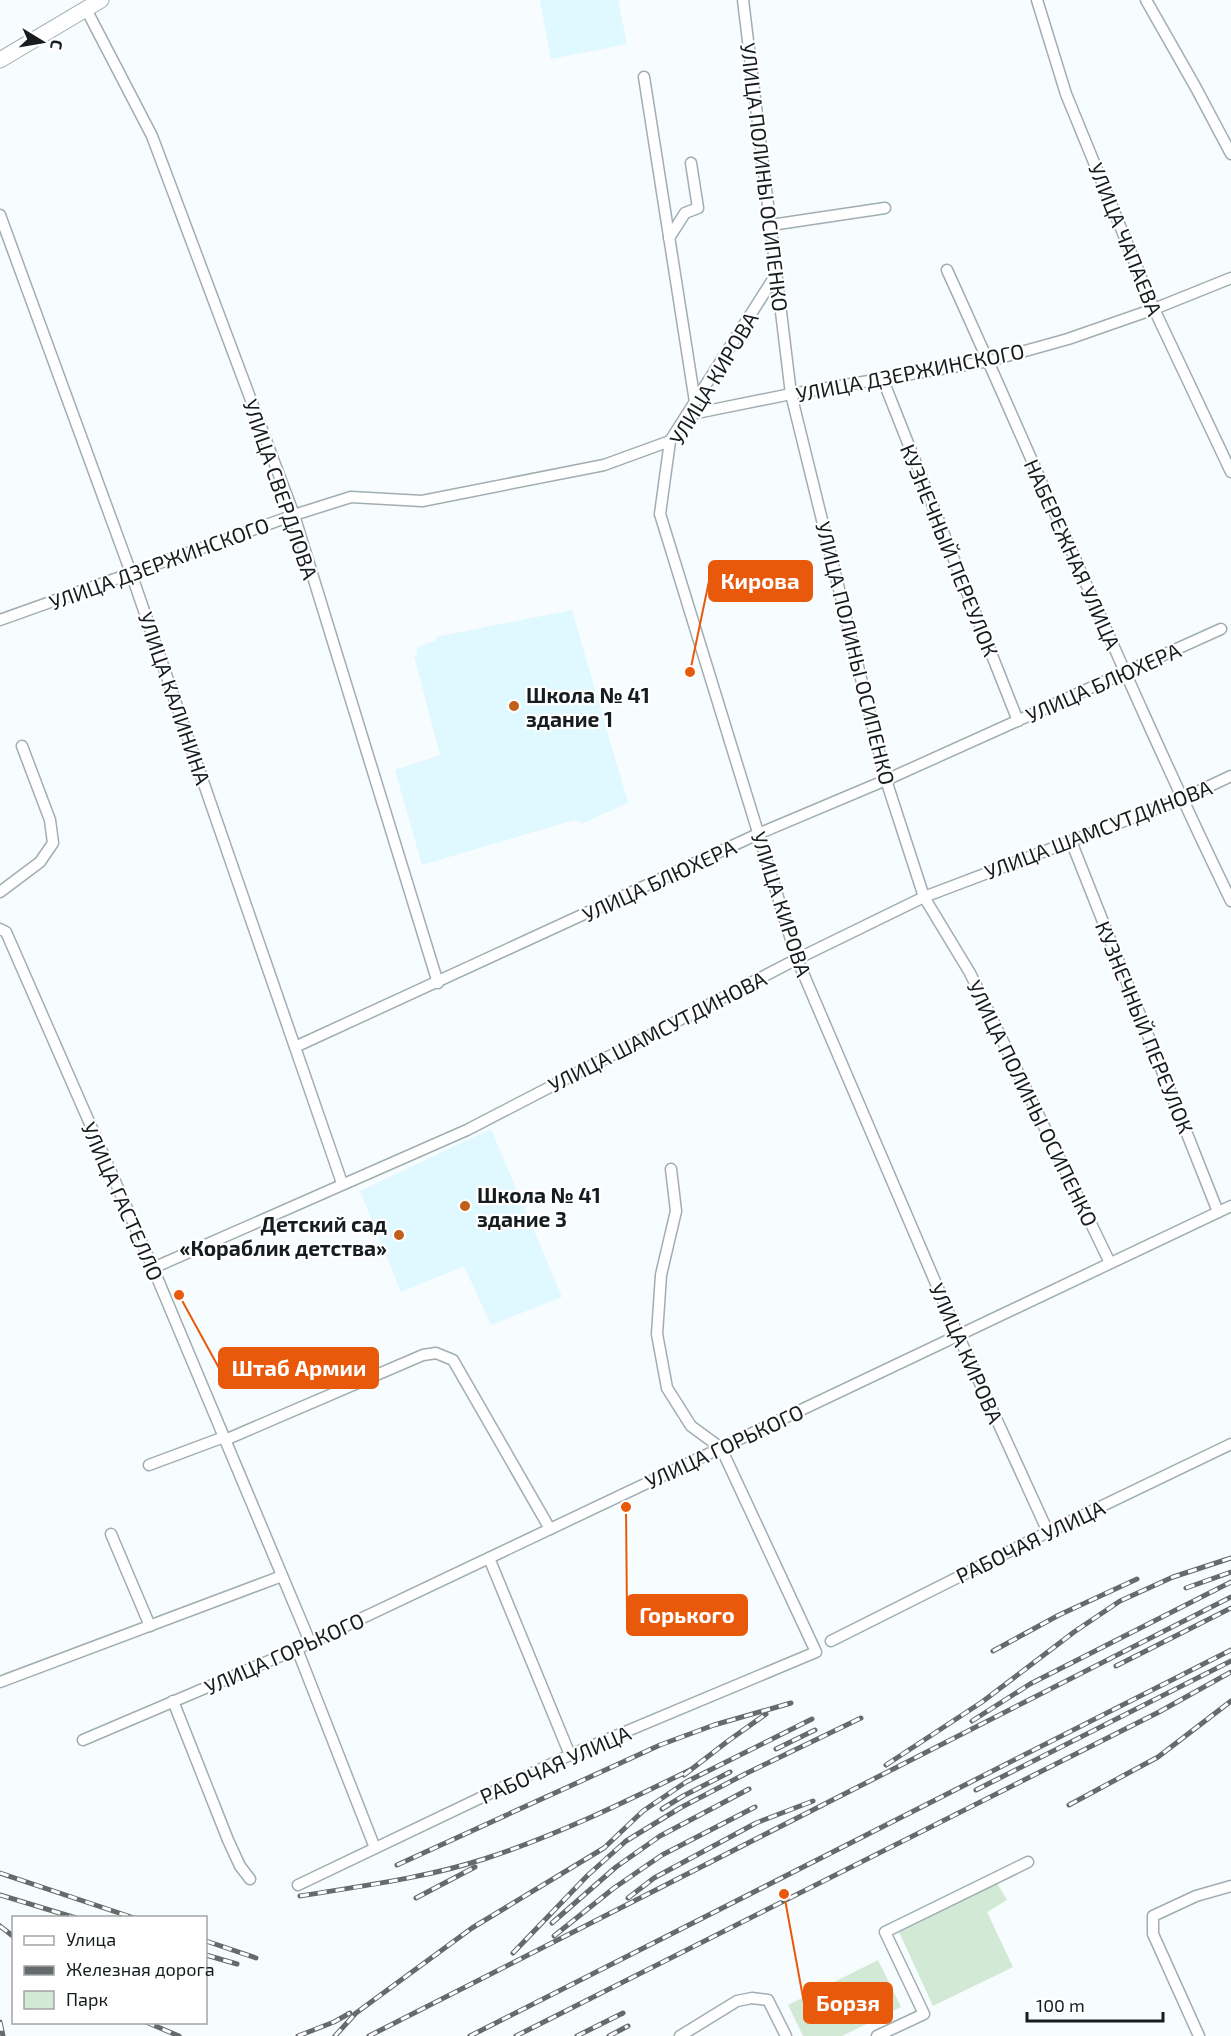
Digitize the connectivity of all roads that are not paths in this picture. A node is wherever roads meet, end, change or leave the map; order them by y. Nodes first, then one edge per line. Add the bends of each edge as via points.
1 (101, 0) edge
2 (743, 0) edge
3 (1037, 0) edge
4 (1146, 0) edge
5 (86, 9) junction
6 (0, 60) edge
7 (644, 77) dead end
8 (1231, 154) edge
9 (691, 163) dead end
10 (885, 208) dead end
11 (0, 215) edge
12 (771, 225) junction
13 (669, 238) junction
14 (947, 270) dead end
15 (777, 273) junction
16 (1231, 278) edge
17 (1154, 309) junction
18 (989, 361) junction
19 (883, 380) junction
20 (791, 394) junction
21 (695, 402) junction
22 (687, 415) junction
23 (670, 441) junction
24 (1231, 472) edge
25 (294, 515) junction
26 (131, 573) junction
27 (0, 620) edge
28 (1221, 629) dead end
29 (1124, 673) junction
30 (1017, 721) junction
31 (22, 746) dead end
32 (1231, 776) edge
33 (886, 780) junction
34 (1182, 799) junction
35 (758, 834) junction
36 (1071, 841) junction
37 (0, 892) edge
38 (924, 897) junction
39 (1231, 901) edge
40 (0, 929) edge
41 (797, 959) junction
42 (438, 982) junction
43 (295, 1047) junction
44 (671, 1169) dead end
45 (342, 1183) junction
46 (1231, 1206) edge
47 (1218, 1212) junction
48 (1110, 1263) junction
49 (153, 1268) junction
50 (958, 1335) junction
51 (224, 1439) junction
52 (1231, 1444) edge
53 (721, 1448) junction
54 (149, 1465) dead end
55 (550, 1528) junction
56 (1048, 1532) junction
57 (111, 1534) dead end
58 (489, 1558) junction
59 (282, 1576) junction
60 (150, 1626) junction
61 (831, 1641) dead end
62 (310, 1642) junction
63 (297, 1649) junction
64 (0, 1682) edge
65 (173, 1701) junction
66 (83, 1740) dead end
67 (570, 1755) junction
68 (375, 1848) junction
69 (1028, 1862) dead end
70 (250, 1880) dead end
71 (298, 1885) dead end
72 (1231, 1886) edge
73 (680, 2036) edge
74 (786, 2036) edge
75 (877, 2036) edge
76 (1199, 2036) edge

1 - 5 main road
2 - 12 street, УЛИЦА ПОЛИНЫ ОСИПЕНКО
3 - 17 street, УЛИЦА ЧАПАЕВА via 1066,94
4 - 8 street
5 - 6 main road
5 - 25 street, УЛИЦА СВЕРДЛОВА via 152,136
7 - 13 street
9 - 13 street via 698,208 685,213
10 - 12 street
11 - 26 street, УЛИЦА КАЛИНИНА
12 - 15 street, УЛИЦА ПОЛИНЫ ОСИПЕНКО
13 - 21 street
14 - 18 street, НАБЕРЕЖНАЯ УЛИЦА
15 - 20 street, УЛИЦА ПОЛИНЫ ОСИПЕНКО
15 - 21 street, УЛИЦА КИРОВА
16 - 17 street, УЛИЦА ДЗЕРЖИНСКОГО
17 - 18 street, УЛИЦА ДЗЕРЖИНСКОГО
17 - 24 street, УЛИЦА ЧАПАЕВА
18 - 19 street, УЛИЦА ДЗЕРЖИНСКОГО
18 - 29 street, НАБЕРЕЖНАЯ УЛИЦА
19 - 20 street, УЛИЦА ДЗЕРЖИНСКОГО
19 - 30 street, КУЗНЕЧНЫЙ ПЕРЕУЛОК
20 - 22 street, УЛИЦА ДЗЕРЖИНСКОГО
20 - 33 street, УЛИЦА ПОЛИНЫ ОСИПЕНКО
21 - 22 street, УЛИЦА КИРОВА
22 - 23 street, УЛИЦА КИРОВА
23 - 25 street, УЛИЦА ДЗЕРЖИНСКОГО via 604,465 422,501 351,497
23 - 35 street, УЛИЦА КИРОВА via 660,514
25 - 26 street, УЛИЦА ДЗЕРЖИНСКОГО
25 - 42 street, УЛИЦА СВЕРДЛОВА
26 - 27 street, УЛИЦА ДЗЕРЖИНСКОГО
26 - 43 street, УЛИЦА КАЛИНИНА
28 - 29 street, УЛИЦА БЛЮХЕРА
29 - 30 street, УЛИЦА БЛЮХЕРА
29 - 34 street, НАБЕРЕЖНАЯ УЛИЦА
30 - 33 street, УЛИЦА БЛЮХЕРА
31 - 37 street via 50,820 53,843 40,862
32 - 34 street, УЛИЦА ШАМСУТДИНОВА
33 - 35 street, УЛИЦА БЛЮХЕРА
33 - 38 street, УЛИЦА ПОЛИНЫ ОСИПЕНКО
34 - 36 street, УЛИЦА ШАМСУТДИНОВА
34 - 39 street, НАБЕРЕЖНАЯ УЛИЦА
35 - 41 street, УЛИЦА КИРОВА
35 - 42 street, УЛИЦА БЛЮХЕРА
36 - 38 street, УЛИЦА ШАМСУТДИНОВА
36 - 47 street, КУЗНЕЧНЫЙ ПЕРЕУЛОК
38 - 41 street, УЛИЦА ШАМСУТДИНОВА
38 - 48 street, УЛИЦА ПОЛИНЫ ОСИПЕНКО via 970,973
40 - 49 street, УЛИЦА ГАСТЕЛЛО via 6,932
41 - 45 street, УЛИЦА ШАМСУТДИНОВА via 467,1130
41 - 50 street, УЛИЦА КИРОВА
42 - 43 street, УЛИЦА БЛЮХЕРА
43 - 45 street, УЛИЦА КАЛИНИНА
44 - 53 street via 676,1211 661,1275 657,1334 667,1388 690,1426
45 - 49 street, УЛИЦА ШАМСУТДИНОВА
46 - 47 street, УЛИЦА ГОРЬКОГО
47 - 48 street, УЛИЦА ГОРЬКОГО
48 - 50 street, УЛИЦА ГОРЬКОГО
49 - 51 street, УЛИЦА ГАСТЕЛЛО
50 - 53 street, УЛИЦА ГОРЬКОГО
50 - 56 street, УЛИЦА КИРОВА
51 - 54 street
51 - 55 street via 423,1355 436,1353 453,1359
51 - 59 street, УЛИЦА ГАСТЕЛЛО
52 - 56 street, РАБОЧАЯ УЛИЦА
53 - 55 street, УЛИЦА ГОРЬКОГО
53 - 67 street, РАБОЧАЯ УЛИЦА via 816,1652
55 - 58 street, УЛИЦА ГОРЬКОГО
56 - 61 street, РАБОЧАЯ УЛИЦА
57 - 60 street
58 - 62 street, УЛИЦА ГОРЬКОГО
58 - 67 street
59 - 60 street
59 - 62 street, УЛИЦА ГАСТЕЛЛО
60 - 64 street
62 - 63 street, УЛИЦА ГОРЬКОГО
63 - 65 street, УЛИЦА ГОРЬКОГО
63 - 68 street
65 - 66 street, УЛИЦА ГОРЬКОГО
65 - 70 street via 228,1840
67 - 68 street, РАБОЧАЯ УЛИЦА
68 - 71 street, РАБОЧАЯ УЛИЦА
69 - 75 street via 885,1932 924,2014
72 - 76 street via 1196,1896 1153,1916 1153,1934
73 - 74 street via 737,2001 752,1998 768,2000

